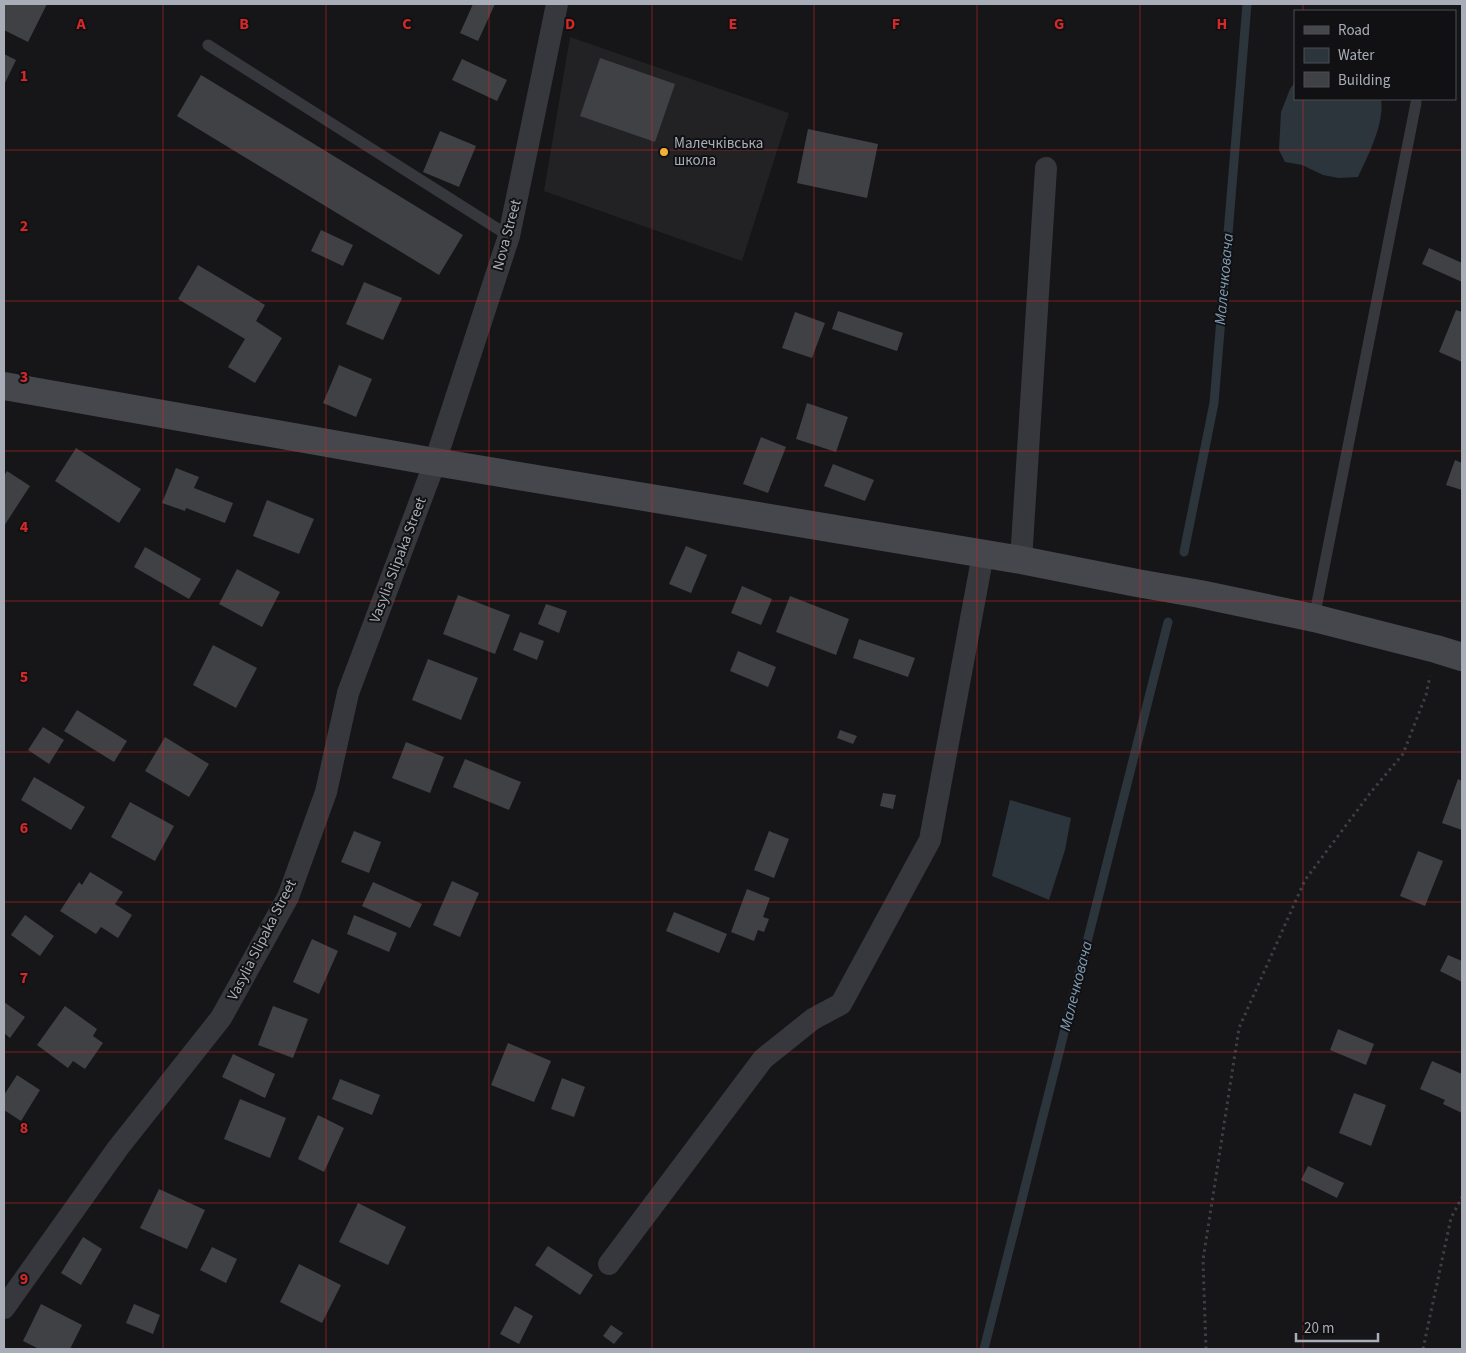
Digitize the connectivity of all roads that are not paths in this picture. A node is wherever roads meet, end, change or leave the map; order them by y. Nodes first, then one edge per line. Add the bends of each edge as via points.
1 (557, 4) edge
2 (208, 46) dead end
3 (1416, 103) dead end
4 (1046, 168) dead end
5 (509, 236) junction
6 (4, 386) edge
7 (435, 462) junction
8 (983, 554) junction
9 (1021, 560) junction
10 (1314, 618) junction
11 (1462, 657) edge
12 (609, 1264) dead end
13 (4, 1308) edge

1 - 5 street, Nova Street
2 - 5 lane
3 - 10 lane
4 - 9 street
5 - 7 street, Nova Street
6 - 7 street
7 - 8 street
7 - 13 street, Vasylia Slipaka Street via 348,693 326,792 288,897 221,1018 118,1148
8 - 9 street
8 - 12 street via 930,840 841,1004 813,1019 763,1059
9 - 10 street
10 - 11 street

